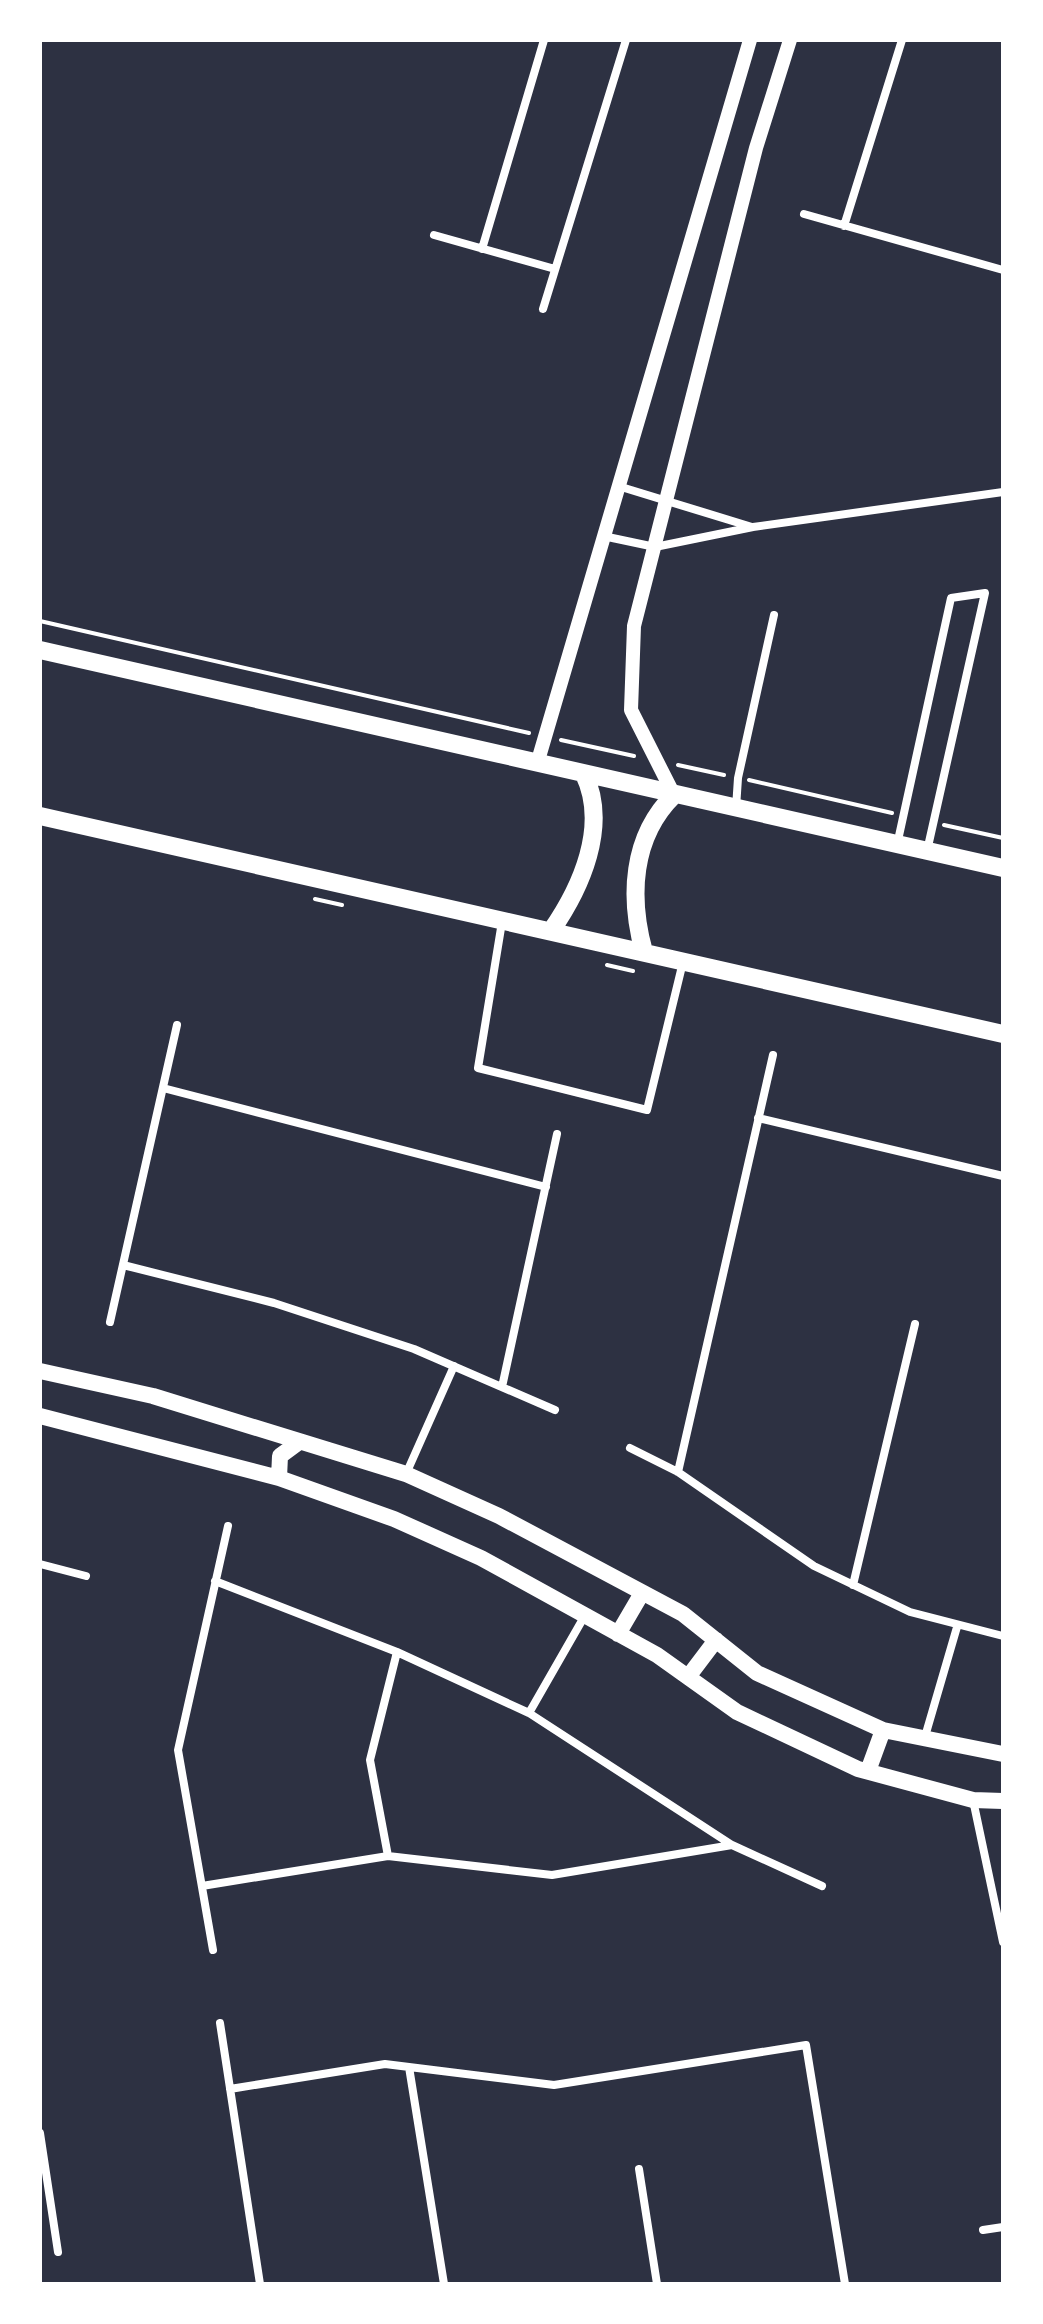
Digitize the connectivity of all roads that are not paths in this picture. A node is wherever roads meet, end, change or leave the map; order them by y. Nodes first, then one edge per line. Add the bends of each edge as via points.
1 (544, 40) edge
2 (626, 40) edge
3 (750, 40) edge
4 (790, 40) edge
5 (902, 40) edge
6 (804, 214) dead end
7 (844, 226) junction
8 (434, 235) dead end
9 (482, 249) junction
10 (555, 269) junction
11 (1003, 270) edge
12 (543, 309) dead end
13 (618, 486) junction
14 (1003, 492) edge
15 (667, 500) junction
16 (753, 527) junction
17 (603, 536) junction
18 (655, 547) junction
19 (774, 615) dead end
20 (40, 650) edge
21 (537, 764) junction
22 (584, 774) junction
23 (674, 795) junction
24 (735, 809) junction
25 (40, 816) edge
26 (897, 845) junction
27 (927, 851) junction
28 (1003, 868) edge
29 (502, 920) junction
30 (551, 931) junction
31 (644, 952) junction
32 (683, 961) junction
33 (177, 1025) dead end
34 (1003, 1034) edge
35 (773, 1055) dead end
36 (163, 1088) junction
37 (758, 1118) junction
38 (557, 1134) dead end
39 (1003, 1176) edge
40 (546, 1187) junction
41 (123, 1265) junction
42 (110, 1322) dead end
43 (915, 1324) dead end
44 (454, 1366) junction
45 (40, 1371) edge
46 (502, 1387) junction
47 (555, 1410) dead end
48 (40, 1416) edge
49 (299, 1442) junction
50 (630, 1448) dead end
51 (678, 1472) junction
52 (406, 1474) junction
53 (279, 1478) junction
54 (228, 1526) dead end
55 (40, 1564) edge
56 (86, 1576) dead end
57 (215, 1581) junction
58 (853, 1585) junction
59 (642, 1593) junction
60 (584, 1617) junction
61 (957, 1627) junction
62 (618, 1634) junction
63 (1003, 1636) edge
64 (716, 1640) junction
65 (397, 1652) junction
66 (688, 1677) junction
67 (529, 1713) junction
68 (883, 1730) junction
69 (924, 1740) junction
70 (1003, 1754) edge
71 (868, 1771) junction
72 (973, 1800) junction
73 (1003, 1801) edge
74 (732, 1845) junction
75 (388, 1856) junction
76 (202, 1886) junction
77 (822, 1886) dead end
78 (1003, 1942) edge
79 (213, 1950) dead end
80 (220, 2023) dead end
81 (409, 2067) junction
82 (230, 2089) junction
83 (40, 2133) edge
84 (639, 2169) dead end
85 (44, 2187) edge
86 (1003, 2227) edge
87 (983, 2230) dead end
88 (58, 2252) dead end
89 (260, 2284) edge
90 (444, 2284) edge
91 (657, 2284) edge
92 (845, 2284) edge

1 - 9 street
2 - 10 street
3 - 13 street
4 - 15 street via 756,148
5 - 7 street
6 - 7 street
7 - 11 street
8 - 9 street
9 - 10 street
10 - 12 street
13 - 15 street
13 - 17 street
14 - 16 street
15 - 16 street
15 - 18 street
16 - 18 street
17 - 18 street
17 - 21 street
18 - 23 street via 634,626 631,710
19 - 24 street
20 - 21 main road
21 - 22 main road
22 - 23 main road
22 - 30 main road via 591,788 591,846 570,904
23 - 24 main road
23 - 31 main road via 647,830 638,861 636,922
24 - 26 main road
25 - 29 main road
26 - 27 main road
26 - 27 street via 951,598 985,593
27 - 28 main road
29 - 30 main road
29 - 32 street via 478,1068 647,1110
30 - 31 main road
31 - 32 main road
32 - 34 main road
33 - 36 street
35 - 37 street
36 - 40 street
36 - 41 street
37 - 39 street
37 - 51 street
38 - 40 street
40 - 46 street
41 - 42 street
41 - 44 street via 274,1303
43 - 58 street
44 - 46 street
44 - 52 street
45 - 49 main road via 153,1396
46 - 47 street
48 - 53 main road
49 - 52 main road
49 - 53 main road via 280,1456
50 - 51 street
51 - 58 street via 814,1566
52 - 59 main road via 499,1516
53 - 60 main road via 467,1552
54 - 57 street
55 - 56 street
57 - 65 street
57 - 76 street via 178,1750
58 - 61 street
59 - 62 main road
59 - 64 main road via 683,1614
60 - 62 main road
60 - 67 street
61 - 63 street
61 - 69 street
62 - 66 main road
64 - 66 main road
64 - 68 main road via 757,1673
65 - 67 street
65 - 75 street via 370,1760
66 - 71 main road via 737,1712
67 - 74 street
68 - 69 main road
68 - 71 main road
69 - 70 main road
71 - 72 main road
72 - 73 main road
72 - 78 street
74 - 75 street via 552,1875
74 - 77 street
75 - 76 street
76 - 79 street
80 - 82 street
81 - 82 street via 385,2064
81 - 90 street
81 - 92 street via 554,2085 806,2045
82 - 89 street
83 - 85 street
84 - 91 street
85 - 88 street
86 - 87 street

